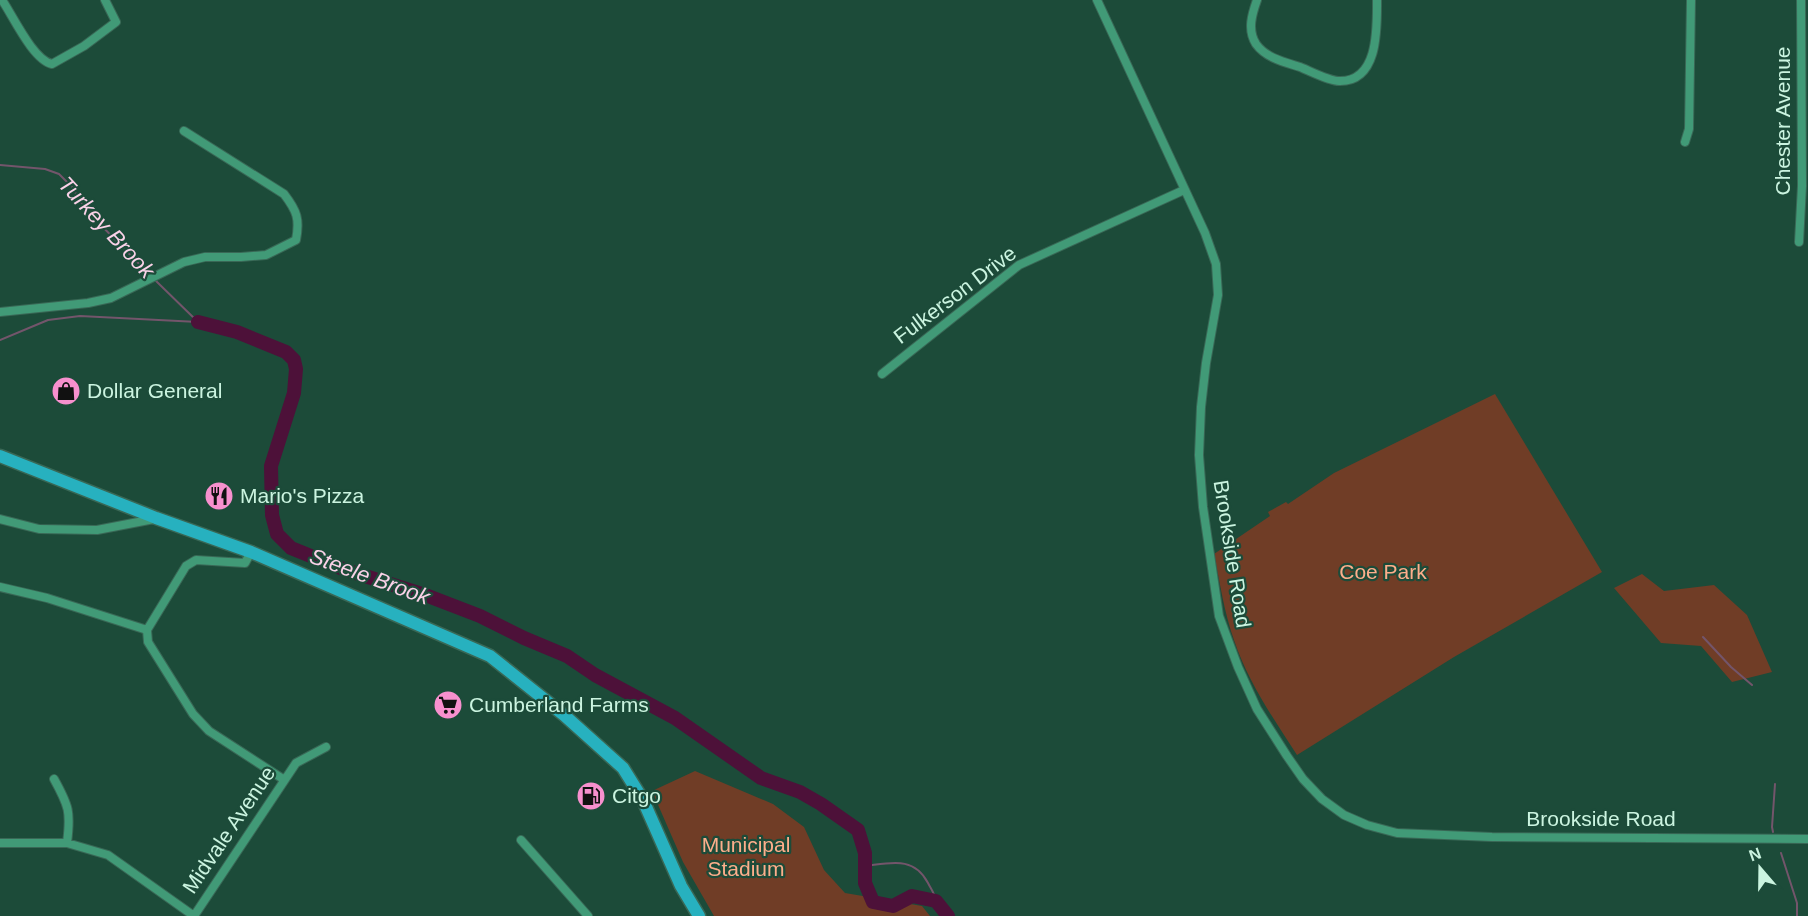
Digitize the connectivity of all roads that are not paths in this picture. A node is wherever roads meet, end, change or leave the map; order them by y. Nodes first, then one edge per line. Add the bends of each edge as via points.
1 (2, 0) edge
2 (105, 0) edge
3 (1097, 0) edge
4 (1257, 0) edge
5 (1377, 0) edge
6 (1691, 0) edge
7 (1801, 0) edge
8 (184, 131) dead end
9 (1685, 142) dead end
10 (1805, 186) edge
11 (1184, 190) junction
12 (1799, 242) dead end
13 (0, 312) edge
14 (882, 374) dead end
15 (0, 456) edge
16 (156, 518) junction
17 (0, 519) edge
18 (251, 552) junction
19 (0, 587) edge
20 (147, 630) junction
21 (326, 747) dead end
22 (54, 779) dead end
23 (283, 779) junction
24 (1808, 839) edge
25 (521, 840) dead end
26 (0, 843) edge
27 (67, 843) junction
28 (194, 916) edge
29 (588, 916) edge
30 (699, 916) edge

1 - 2 street via 46,63 57,62 116,22
3 - 11 street, Brookside Road
4 - 5 street via 1250,20 1255,43 1268,56 1338,81 1355,77 1368,67 1377,32
6 - 9 street via 1689,129
7 - 10 street, Chester Avenue
8 - 13 street via 284,194 295,207 299,224 296,240 266,255 205,257 184,262 111,298
10 - 12 street, Chester Avenue
11 - 14 street, Fulkerson Drive via 1019,265
11 - 24 street, Brookside Road via 1216,264 1218,295 1206,363 1199,455 1219,616 1247,688 1287,756 1322,799 1344,815 1397,833
15 - 16 main road
16 - 17 street via 97,530 39,529
16 - 18 main road
18 - 20 street via 245,563 196,560 186,566
18 - 30 main road via 490,656 564,715 622,768 644,800 676,877
19 - 20 street
20 - 23 street via 148,642 193,714 209,731
21 - 23 street, Midvale Avenue via 296,763
22 - 27 street via 69,808
23 - 28 street, Midvale Avenue
25 - 29 street
26 - 27 street
27 - 28 street via 108,855

